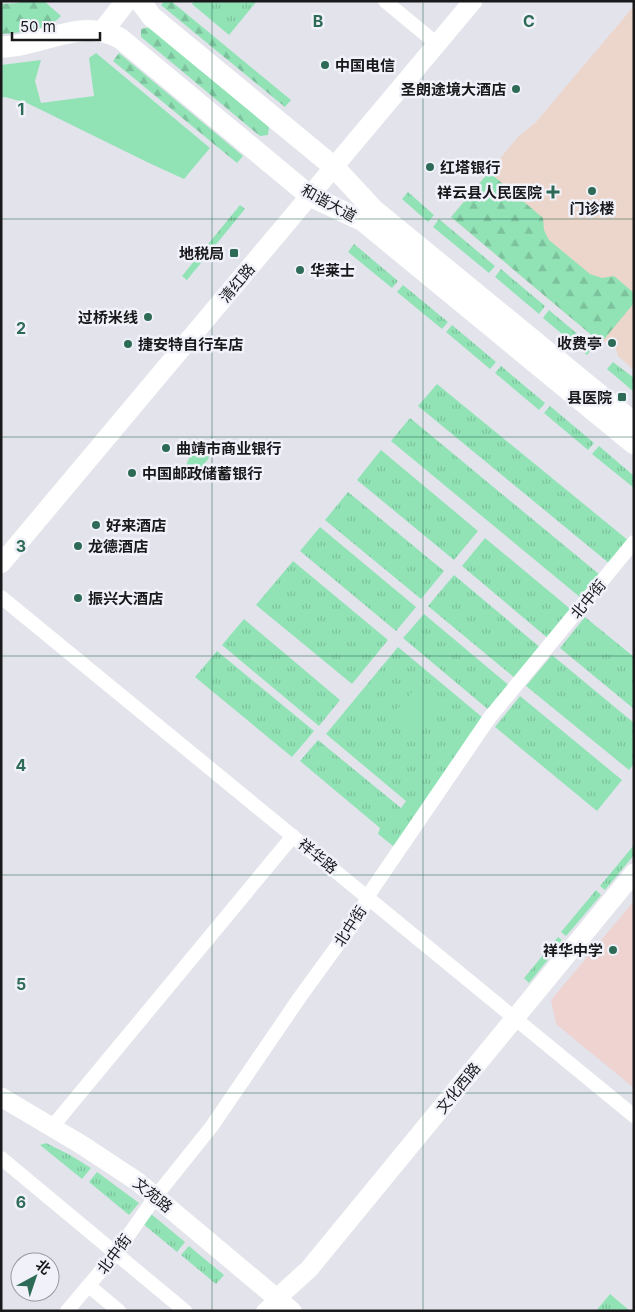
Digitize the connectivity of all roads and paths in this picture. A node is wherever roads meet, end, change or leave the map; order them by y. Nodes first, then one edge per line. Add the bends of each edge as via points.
1 (126, 1) edge
2 (140, 1) edge
3 (385, 1) edge
4 (473, 1) edge
5 (103, 31) junction
6 (437, 44) junction
7 (1, 47) edge
8 (334, 167) junction
9 (310, 196) junction
10 (634, 423) edge
11 (634, 444) edge
12 (634, 542) edge
13 (1, 564) edge
14 (1, 597) edge
15 (293, 836) junction
16 (634, 873) edge
17 (367, 897) junction
18 (515, 1018) junction
19 (1, 1097) edge
20 (634, 1116) edge
21 (52, 1127) junction
22 (1, 1158) edge
23 (156, 1196) junction
24 (116, 1253) junction
25 (89, 1286) junction
26 (277, 1298) junction
27 (67, 1311) edge
28 (119, 1311) edge
29 (185, 1311) edge
30 (263, 1311) edge
31 (292, 1311) edge

1 - 5 main road
2 - 8 main road, 和谐大道 via 152,17
3 - 6 street
4 - 6 main road, 清红路
5 - 7 main road, 和谐大道 via 72,32 29,44
5 - 9 main road, 和谐大道 via 121,39
6 - 8 main road, 清红路
8 - 9 main road, 清红路
8 - 10 main road, 和谐大道 via 373,209
9 - 11 main road, 和谐大道 via 363,221
9 - 13 main road, 清红路
12 - 17 street, 北中街 via 490,717
14 - 15 street, 祥华路
15 - 17 street, 祥华路
15 - 21 street
16 - 18 main road, 文化西路
17 - 18 street, 祥华路
17 - 23 street, 北中街 via 361,912 212,1126
18 - 20 street, 祥华路
18 - 26 main road, 文化西路 via 309,1269
19 - 21 main road, 文苑路
21 - 23 main road, 文苑路
22 - 24 street
23 - 24 street, 北中街
23 - 26 main road, 文苑路
24 - 25 street, 北中街
24 - 29 street
25 - 27 street, 北中街
25 - 28 street
26 - 30 street
26 - 31 main road, 文苑路

